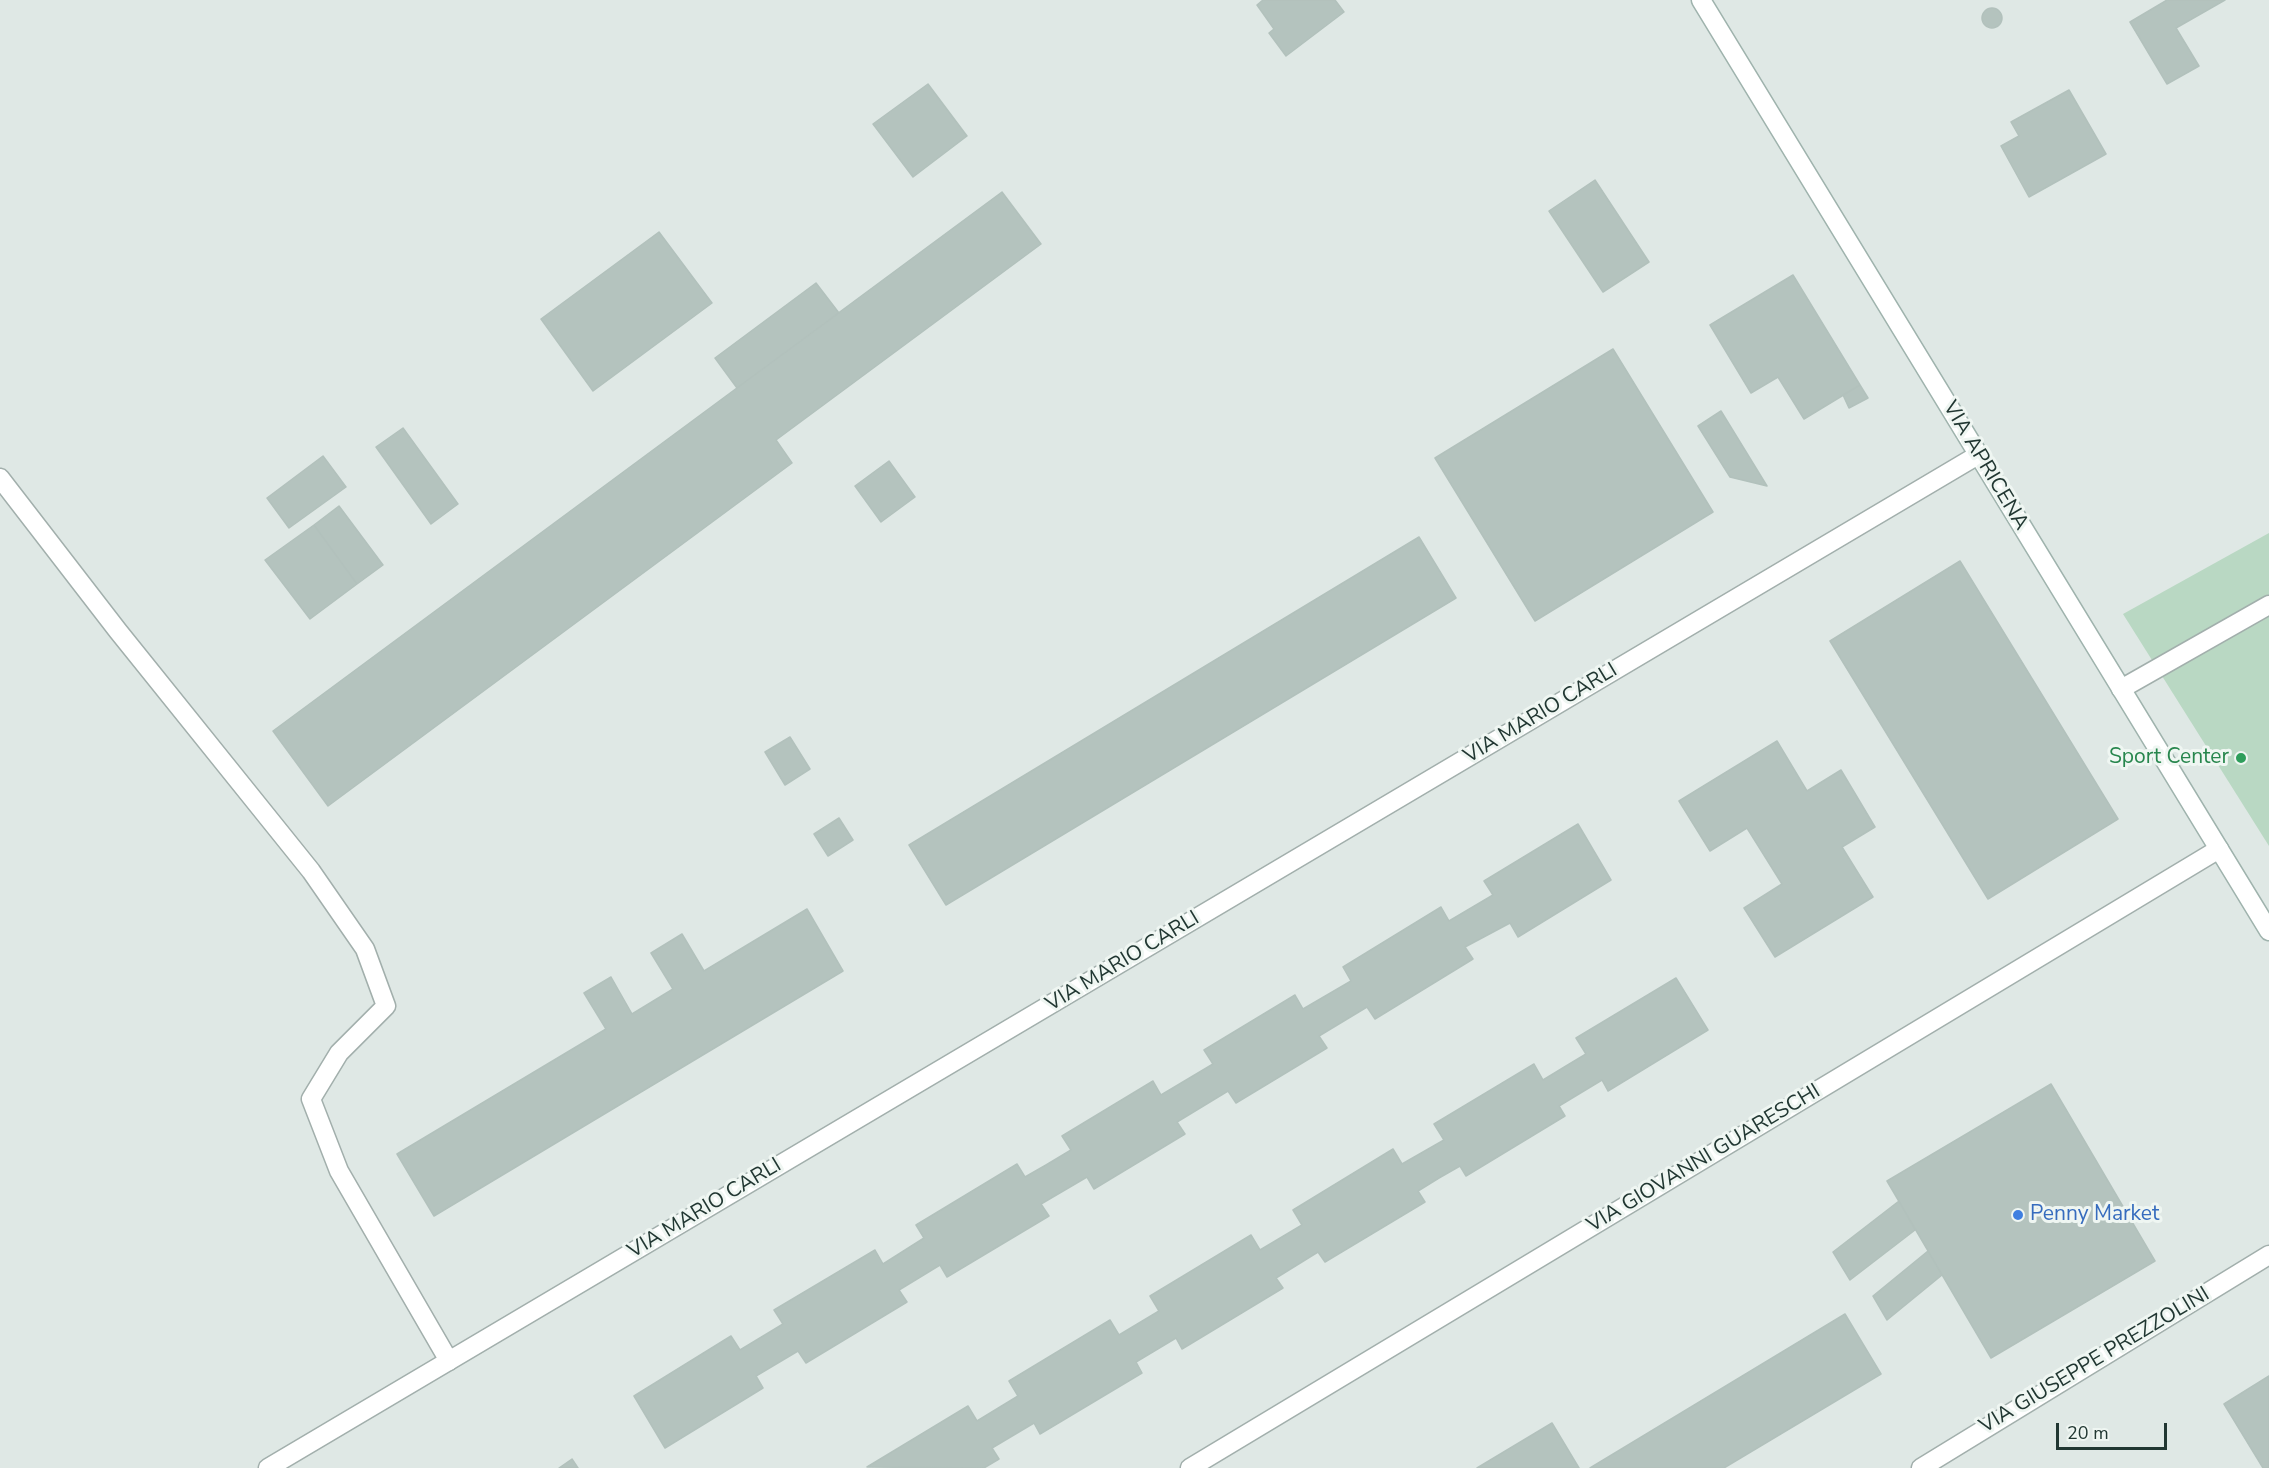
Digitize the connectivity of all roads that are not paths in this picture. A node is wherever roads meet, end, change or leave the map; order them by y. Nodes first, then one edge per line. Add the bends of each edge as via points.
1 (1701, 0) edge
2 (1978, 455) junction
3 (0, 478) edge
4 (2269, 605) edge
5 (2121, 689) junction
6 (2219, 849) junction
7 (2269, 931) edge
8 (2269, 1255) edge
9 (449, 1361) junction
10 (291, 1462) edge
11 (268, 1468) edge
12 (1190, 1468) edge
13 (1921, 1468) edge

1 - 2 street, VIA APRICENA
2 - 5 street, VIA APRICENA
2 - 9 street, VIA MARIO CARLI
3 - 9 street via 311,871 366,949 386,1006 339,1053 311,1099 339,1171
4 - 5 street
5 - 6 street, VIA APRICENA
6 - 7 street, VIA APRICENA
6 - 12 street, VIA GIOVANNI GUARESCHI
8 - 13 street, VIA GIUSEPPE PREZZOLINI
9 - 10 street, VIA MARIO CARLI
10 - 11 street, VIA MARIO CARLI

